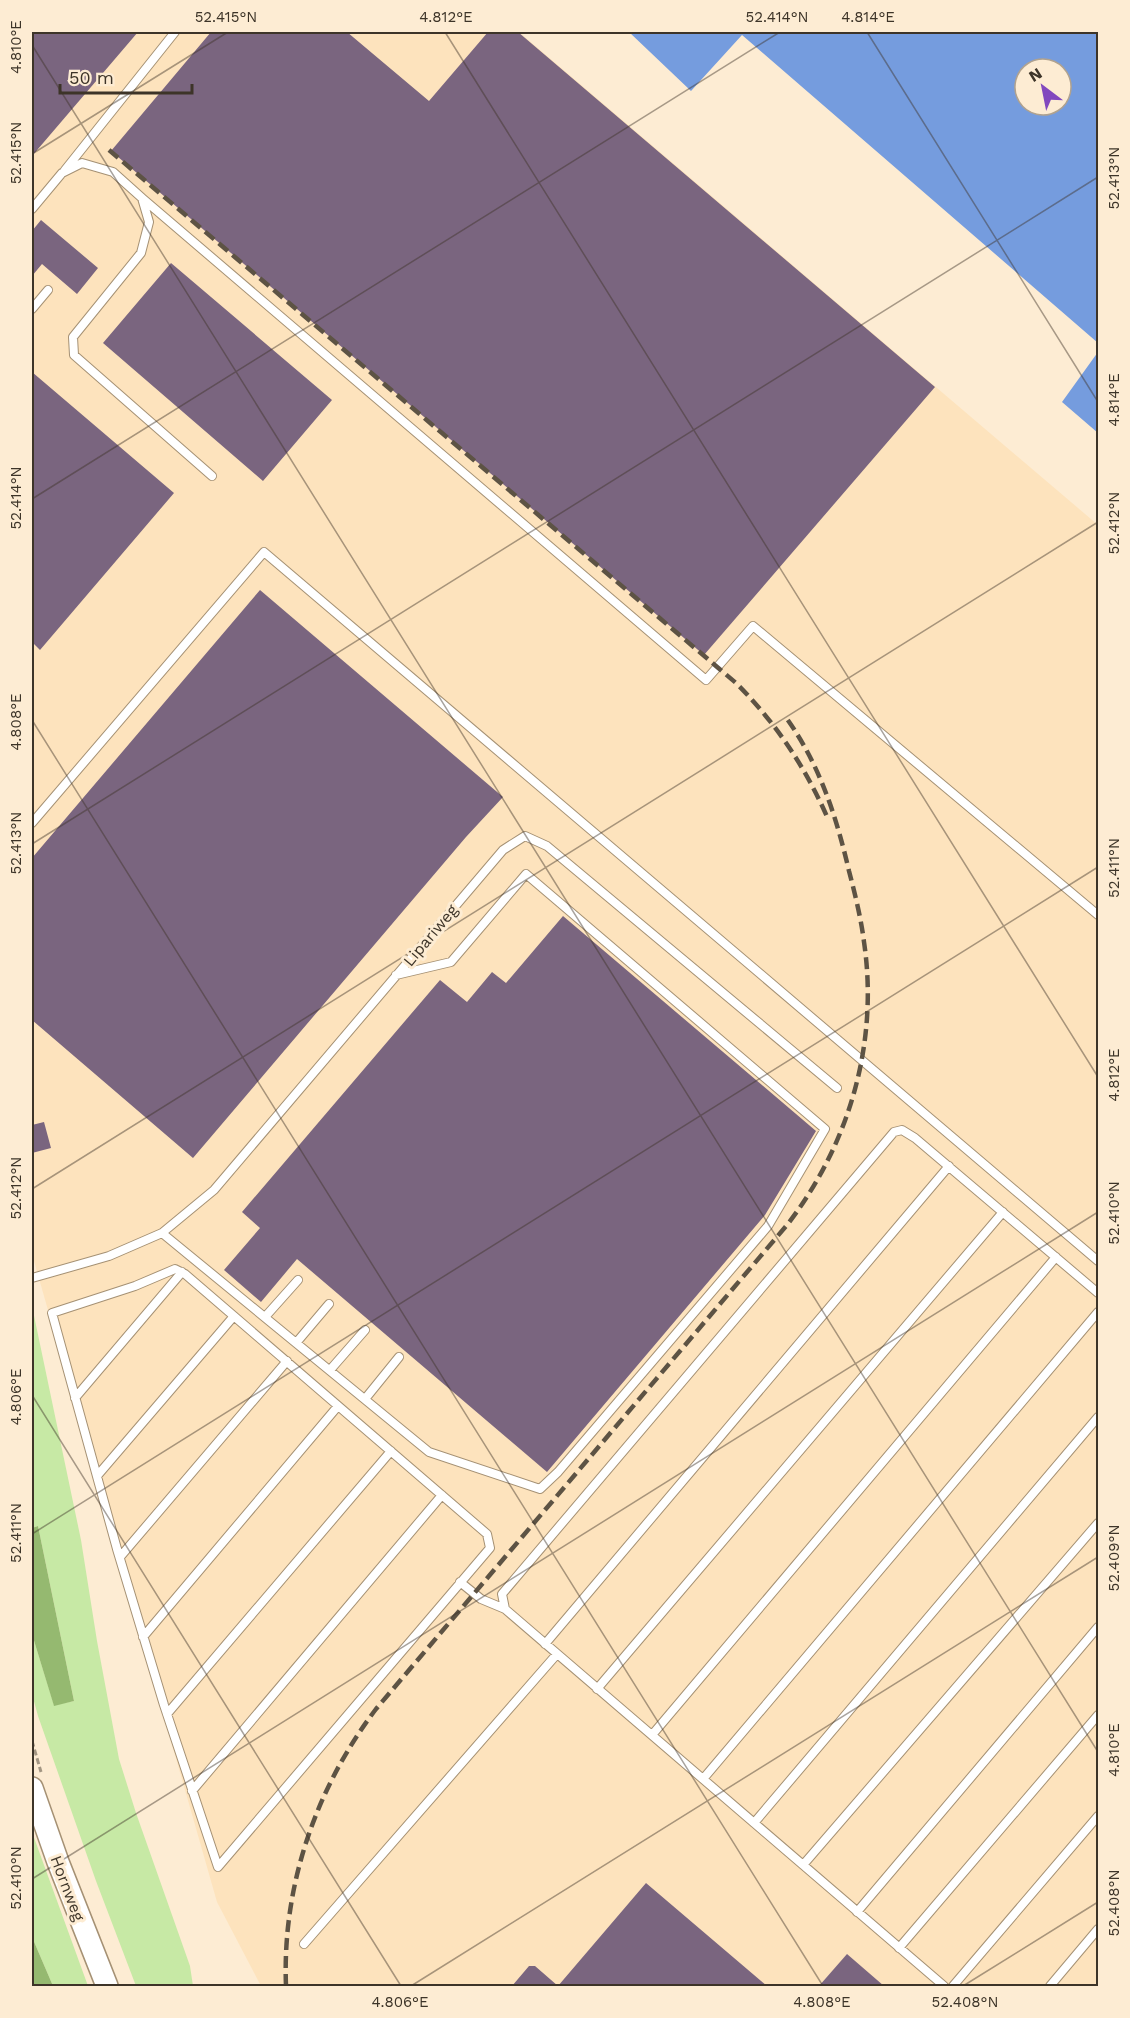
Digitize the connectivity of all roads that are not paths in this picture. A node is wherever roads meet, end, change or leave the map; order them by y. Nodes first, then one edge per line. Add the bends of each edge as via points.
1 (175, 32) edge
2 (62, 173) junction
3 (142, 198) junction
4 (32, 209) edge
5 (48, 290) dead end
6 (32, 309) edge
7 (212, 476) dead end
8 (32, 824) edge
9 (1098, 915) edge
10 (396, 975) junction
11 (837, 1088) dead end
12 (948, 1166) junction
13 (1003, 1212) junction
14 (162, 1233) junction
15 (1056, 1257) junction
16 (1098, 1262) edge
17 (182, 1272) junction
18 (32, 1278) edge
19 (298, 1280) dead end
20 (1098, 1293) edge
21 (329, 1304) dead end
22 (1098, 1312) edge
23 (234, 1316) junction
24 (265, 1317) junction
25 (364, 1330) dead end
26 (296, 1343) junction
27 (399, 1357) dead end
28 (287, 1361) junction
29 (330, 1370) junction
30 (75, 1398) junction
31 (365, 1399) junction
32 (338, 1406) junction
33 (1098, 1417) edge
34 (391, 1451) junction
35 (97, 1476) junction
36 (442, 1495) junction
37 (1098, 1523) edge
38 (120, 1557) junction
39 (460, 1582) junction
40 (505, 1609) junction
41 (1098, 1627) edge
42 (143, 1637) junction
43 (545, 1644) junction
44 (557, 1654) junction
45 (597, 1689) junction
46 (167, 1714) junction
47 (1098, 1715) edge
48 (652, 1735) junction
49 (703, 1779) junction
50 (32, 1788) edge
51 (192, 1791) junction
52 (1098, 1816) edge
53 (754, 1823) junction
54 (803, 1865) junction
55 (857, 1911) junction
56 (1098, 1929) edge
57 (304, 1944) dead end
58 (899, 1948) junction
59 (107, 1986) edge
60 (944, 1986) edge
61 (953, 1986) edge
62 (1050, 1986) edge

1 - 2 lane
2 - 3 lane via 81,163 113,172
2 - 4 lane
3 - 7 lane via 149,222 141,253 73,337 74,355
3 - 9 lane via 706,680 753,626
5 - 6 lane
8 - 16 lane via 264,552
10 - 11 lane, Lipariweg via 503,850 525,836 548,846
10 - 14 lane, Lipariweg via 214,1190
10 - 31 lane via 451,962 526,874 825,1129 768,1226 540,1489 429,1452
12 - 13 lane
12 - 40 lane via 915,1138 902,1130 894,1132 502,1594
12 - 43 lane
13 - 15 lane
13 - 45 lane
14 - 18 lane, Lipariweg via 109,1256
14 - 24 lane
15 - 20 lane
15 - 48 lane
17 - 23 lane
17 - 30 lane
17 - 30 lane via 175,1269 52,1313
19 - 24 lane
21 - 26 lane
22 - 49 lane
23 - 28 lane
23 - 35 lane
24 - 26 lane
25 - 29 lane
26 - 29 lane
27 - 31 lane
28 - 32 lane
28 - 38 lane
29 - 31 lane
30 - 35 lane
32 - 34 lane
32 - 42 lane
33 - 53 lane
34 - 36 lane
34 - 46 lane
35 - 38 lane
36 - 39 lane via 487,1533 490,1548
36 - 51 lane
37 - 54 lane
38 - 42 lane
39 - 40 lane via 481,1599
39 - 51 lane via 218,1867
40 - 43 lane
41 - 55 lane
42 - 46 lane
43 - 44 lane
44 - 45 lane
44 - 57 lane
45 - 48 lane
46 - 51 lane
47 - 58 lane
48 - 49 lane
49 - 53 lane
50 - 59 street, Hornweg
52 - 61 lane
53 - 54 lane
54 - 55 lane
55 - 58 lane
56 - 62 lane
58 - 60 lane

